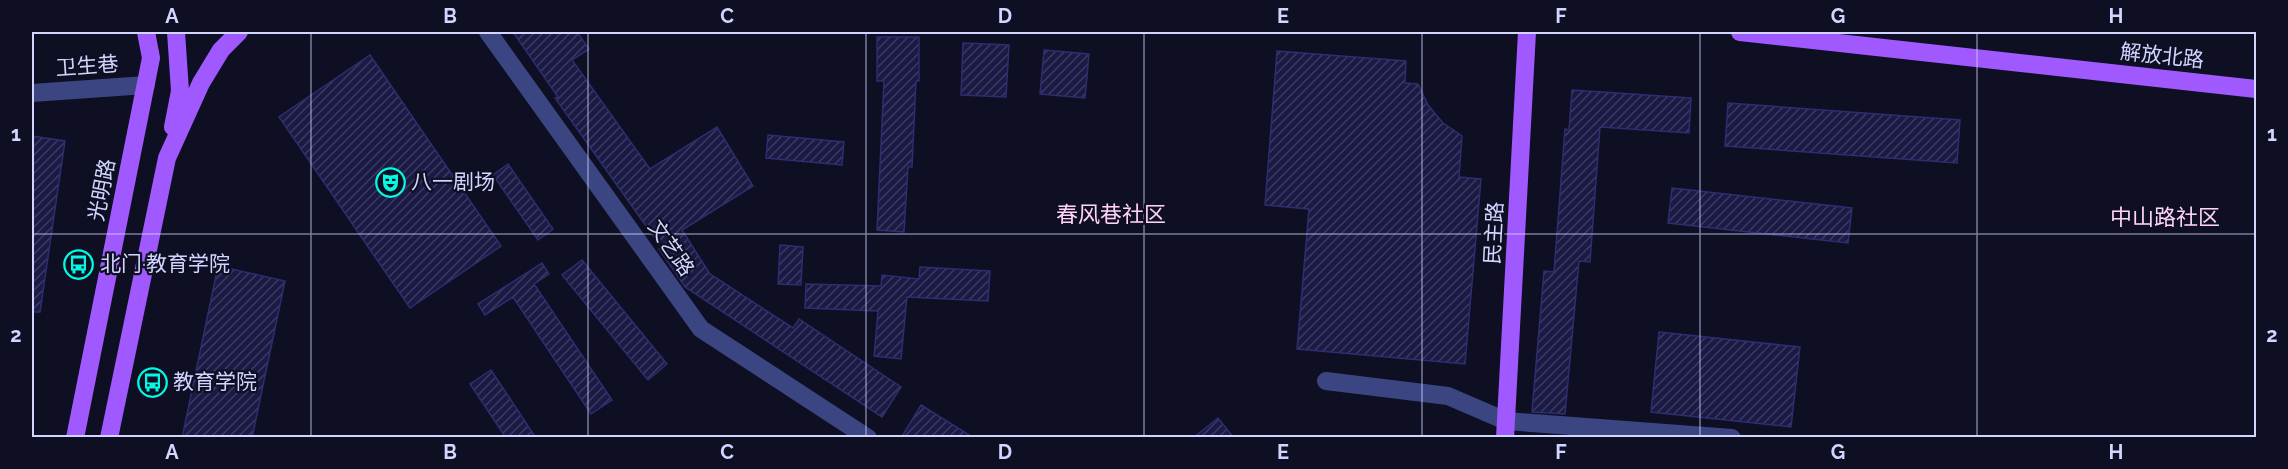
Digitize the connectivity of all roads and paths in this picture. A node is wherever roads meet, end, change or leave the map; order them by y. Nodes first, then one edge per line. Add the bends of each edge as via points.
1 (146, 32) edge
2 (176, 32) edge
3 (239, 32) edge
4 (488, 32) edge
5 (1527, 32) edge
6 (1740, 32) edge
7 (1796, 35) edge
8 (146, 85) junction
9 (2256, 88) edge
10 (32, 93) edge
11 (167, 158) junction
12 (1326, 381) dead end
13 (1506, 429) edge
14 (75, 438) edge
15 (109, 438) edge
16 (868, 438) edge
17 (1732, 438) edge

1 - 8 main road, 光明路 via 151,58
2 - 11 main road via 180,92
3 - 11 main road via 221,50 201,83
4 - 16 street, 文艺路 via 701,329
5 - 13 main road, 民主路
6 - 7 main road, 解放北路
7 - 9 main road, 解放北路
8 - 10 street, 卫生巷
8 - 14 main road, 光明路
11 - 15 main road
12 - 13 street via 1448,396
13 - 17 street

